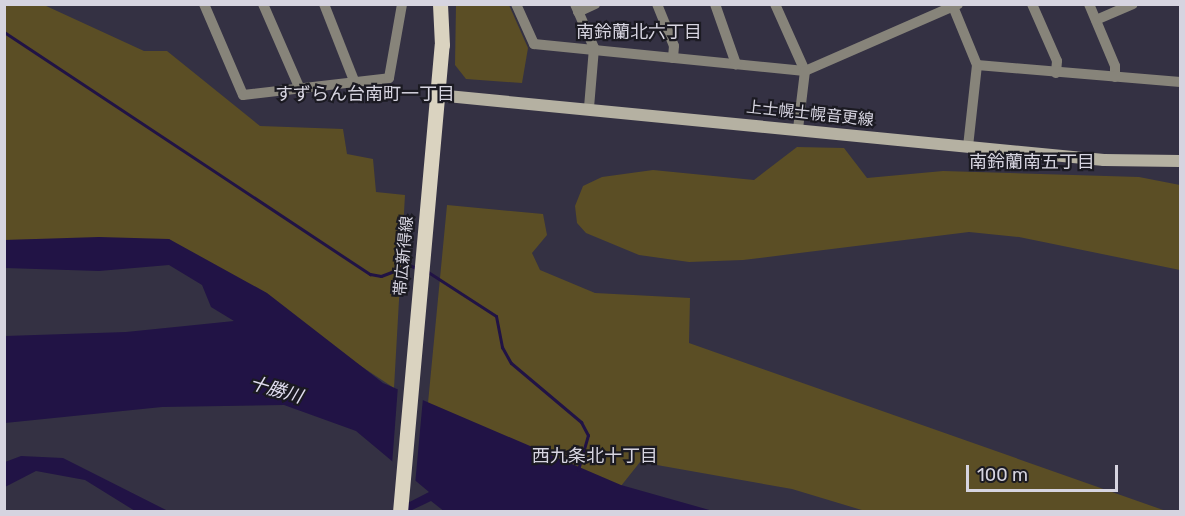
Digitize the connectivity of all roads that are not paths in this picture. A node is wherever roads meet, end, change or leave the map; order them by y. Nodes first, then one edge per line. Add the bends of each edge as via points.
1 (204, 4) edge
2 (263, 4) edge
3 (324, 4) edge
4 (402, 4) edge
5 (440, 4) edge
6 (516, 4) edge
7 (596, 4) edge
8 (657, 4) edge
9 (715, 4) edge
10 (775, 4) edge
11 (1032, 4) edge
12 (1089, 4) edge
13 (1133, 4) edge
14 (954, 5) edge
15 (576, 8) edge
16 (1096, 20) junction
17 (594, 48) junction
18 (673, 58) junction
19 (736, 64) junction
20 (977, 65) junction
21 (805, 71) junction
22 (1056, 73) junction
23 (1115, 77) junction
24 (355, 82) junction
25 (1180, 82) edge
26 (300, 89) junction
27 (437, 95) junction
28 (589, 108) junction
29 (798, 129) junction
30 (968, 146) junction
31 (1180, 161) edge
32 (400, 512) edge

1 - 26 street via 243,95
2 - 26 street
3 - 24 street
4 - 24 street via 389,78
5 - 27 main road, 帯広新得線
6 - 17 street via 534,44
7 - 15 street
8 - 18 street via 674,46
9 - 19 street
10 - 21 street
11 - 22 street via 1057,61
12 - 16 street
13 - 16 street
14 - 20 street
14 - 21 street
15 - 17 street
16 - 23 street
17 - 18 street
17 - 28 street
18 - 19 street
19 - 21 street
20 - 22 street
20 - 30 street
21 - 29 street
22 - 23 street
23 - 25 street
24 - 26 street
27 - 28 main road, 上士幌士幌音更線
27 - 32 main road, 帯広新得線
28 - 29 main road, 上士幌士幌音更線
29 - 30 main road, 上士幌士幌音更線
30 - 31 main road, 上士幌士幌音更線 via 1104,160

